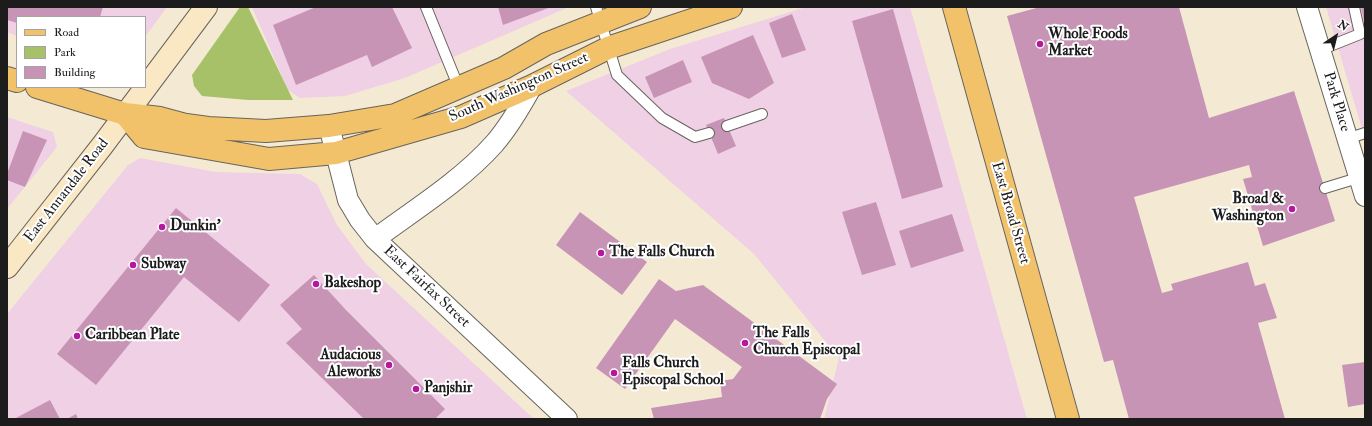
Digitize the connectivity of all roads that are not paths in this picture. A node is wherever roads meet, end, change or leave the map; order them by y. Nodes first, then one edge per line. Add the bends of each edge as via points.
1 (206, 7) edge
2 (426, 7) edge
3 (640, 7) edge
4 (731, 7) edge
5 (954, 7) edge
6 (1307, 7) edge
7 (1354, 7) edge
8 (598, 15) edge
9 (608, 48) junction
10 (1320, 50) junction
11 (532, 86) junction
12 (146, 87) edge
13 (40, 88) edge
14 (145, 88) edge
15 (460, 88) junction
16 (126, 114) junction
17 (762, 114) dead end
18 (329, 126) junction
19 (727, 126) dead end
20 (709, 133) dead end
21 (1356, 136) edge
22 (336, 153) junction
23 (1362, 176) edge
24 (1325, 188) dead end
25 (1365, 196) edge
26 (375, 239) junction
27 (7, 267) edge
28 (567, 419) edge
29 (1068, 419) edge

1 - 12 main road, East Annandale Road
2 - 15 lane
3 - 8 main road, South Washington Street
4 - 9 main road, South Washington Street
5 - 29 main road, East Broad Street
6 - 10 street, Park Place
7 - 10 lane via 1360,34
8 - 9 lane
8 - 15 main road, South Washington Street via 504,68
9 - 11 main road, South Washington Street
9 - 20 lane via 617,75 662,118 695,137
10 - 21 street, Park Place
11 - 22 main road, South Washington Street via 461,117
11 - 26 street via 516,116 494,144 473,164
13 - 16 main road, South Washington Street
14 - 16 main road, East Annandale Road
15 - 18 main road, South Washington Street via 395,115
16 - 18 main road, South Washington Street via 208,128 266,131
16 - 22 main road, South Washington Street via 144,137 239,155 269,159
16 - 27 main road, East Annandale Road
17 - 19 lane
18 - 22 street, East Fairfax Street
21 - 23 street, Park Place
22 - 26 street, East Fairfax Street via 348,200
23 - 24 lane
23 - 25 street, Park Place
26 - 28 street, East Fairfax Street

